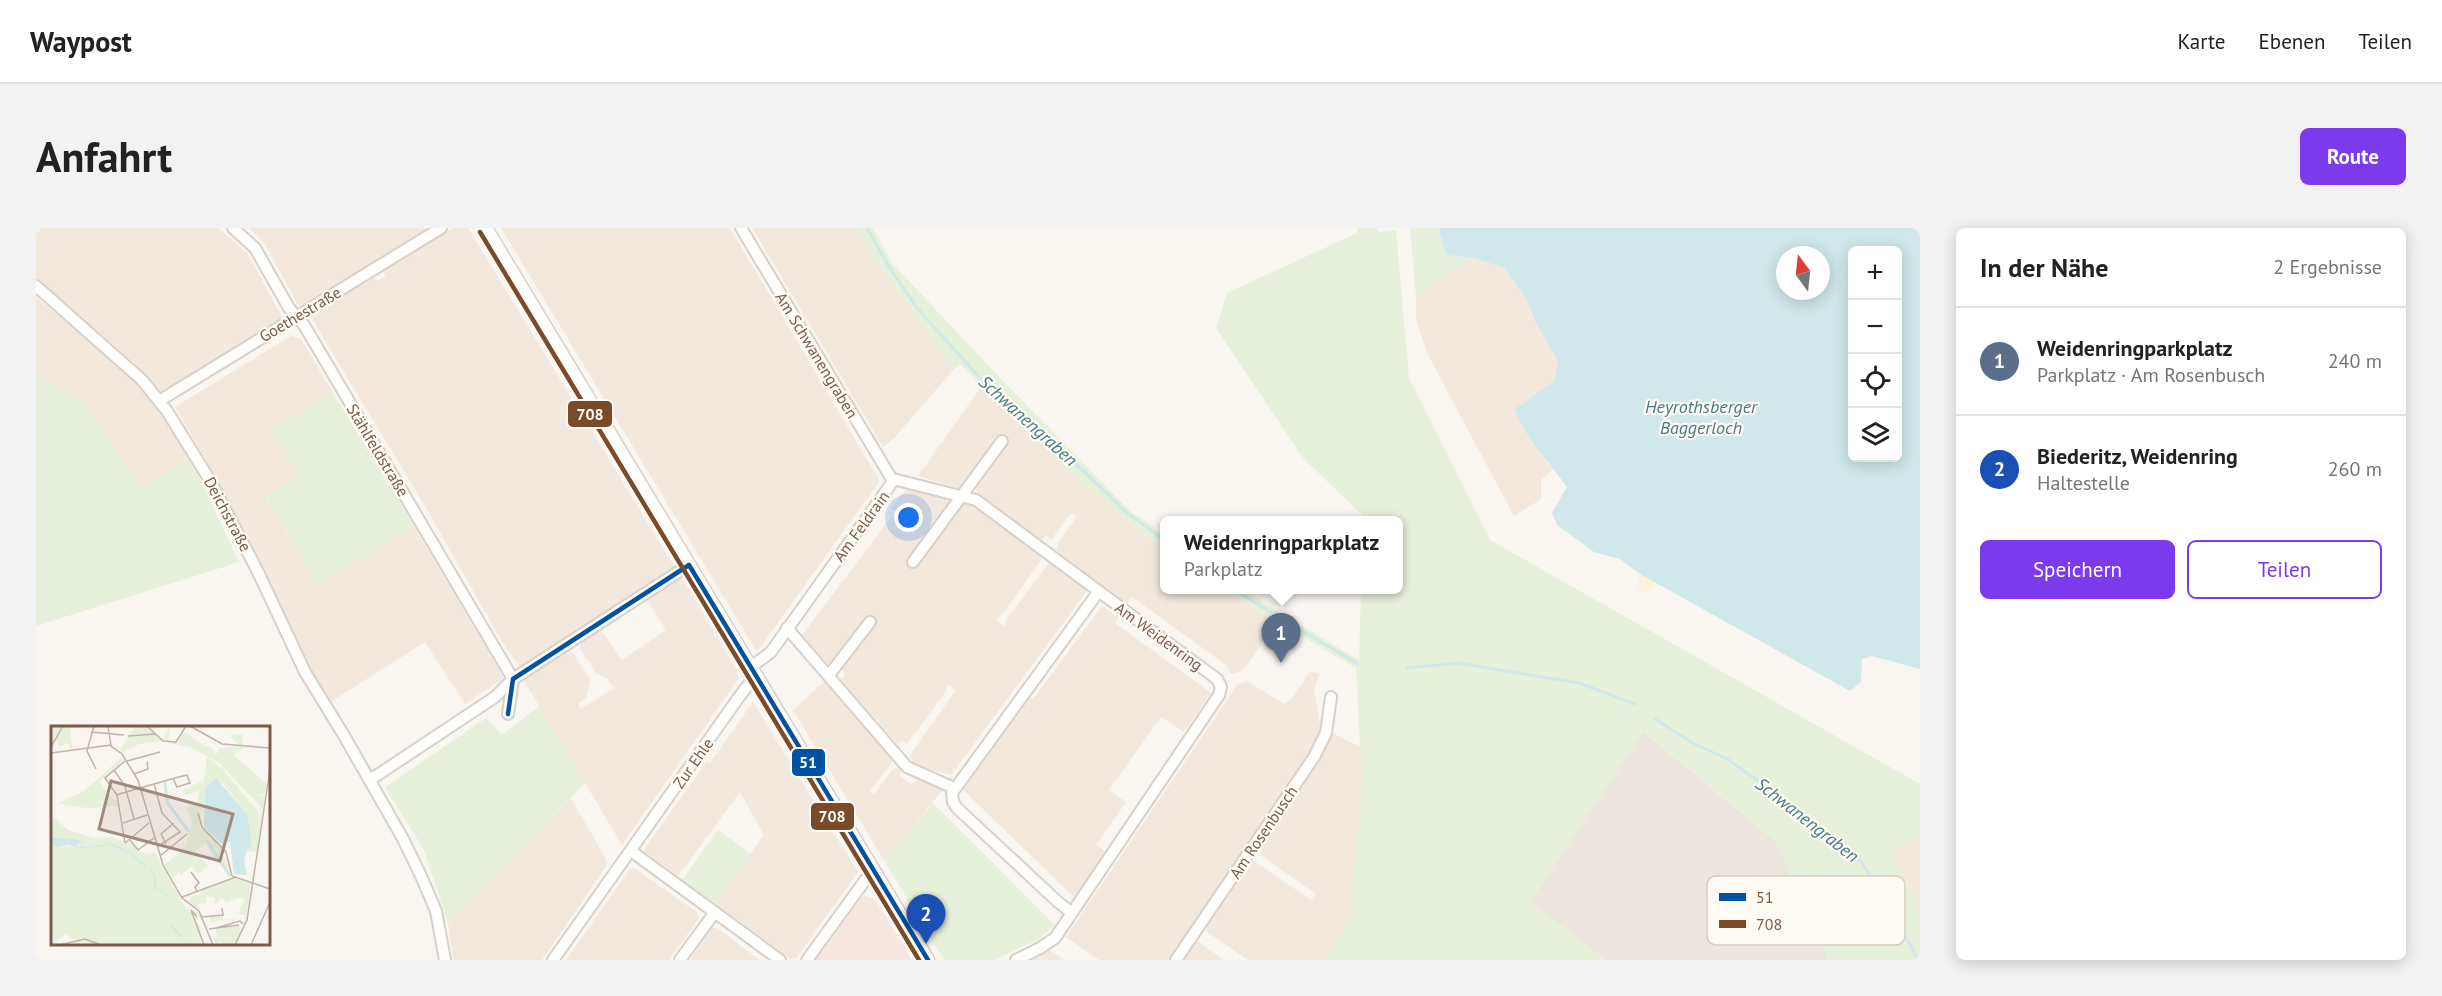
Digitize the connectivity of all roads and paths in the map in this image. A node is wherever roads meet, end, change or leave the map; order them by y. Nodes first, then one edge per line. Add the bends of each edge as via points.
1 (233, 228) edge
2 (441, 228) edge
3 (486, 228) edge
4 (741, 228) edge
5 (36, 286) edge
6 (296, 316) junction
7 (159, 401) junction
8 (1002, 441) dead end
9 (893, 481) junction
10 (962, 495) junction
11 (913, 562) dead end
12 (689, 564) junction
13 (1099, 591) junction
14 (870, 622) dead end
15 (787, 628) junction
16 (751, 667) junction
17 (829, 675) junction
18 (513, 679) junction
19 (758, 679) junction
20 (1331, 697) dead end
21 (508, 714) dead end
22 (370, 780) junction
23 (954, 788) junction
24 (631, 851) junction
25 (875, 872) junction
26 (715, 912) junction
27 (1072, 913) junction
28 (446, 960) edge
29 (553, 960) edge
30 (680, 960) edge
31 (780, 960) edge
32 (807, 960) edge
33 (928, 960) edge
34 (1016, 960) edge
35 (1176, 960) edge

1 - 6 street, Stählfeldstraße via 263,259
2 - 6 street, Goethestraße
3 - 12 street
4 - 9 street, Am Schwanengraben
5 - 7 street, Deichstraße via 126,365
6 - 7 street, Goethestraße
6 - 18 street, Stählfeldstraße
7 - 22 street, Deichstraße via 211,482 304,672
8 - 10 street
9 - 10 street, Am Feldrain
9 - 15 street, Am Feldrain
10 - 11 street
10 - 13 street, Am Feldrain via 976,500
12 - 16 street
12 - 18 street
13 - 23 street, Am Weidenring
13 - 27 street, Am Weidenring via 1212,675 1221,687
14 - 17 street
15 - 16 street, Am Feldrain via 771,652
15 - 17 street
16 - 19 street
17 - 23 street via 908,767
18 - 21 street
18 - 22 street via 495,697
19 - 24 street, Zur Ehle via 739,697
19 - 25 street
20 - 35 street, Am Rosenbusch via 1326,733 1314,757
22 - 28 street, Deichstraße via 430,896
23 - 27 street via 952,798 956,806
24 - 26 street
24 - 29 street, Zur Ehle
25 - 32 street
25 - 33 street
26 - 30 street
26 - 31 street
27 - 34 street, Am Weidenring via 1055,938

